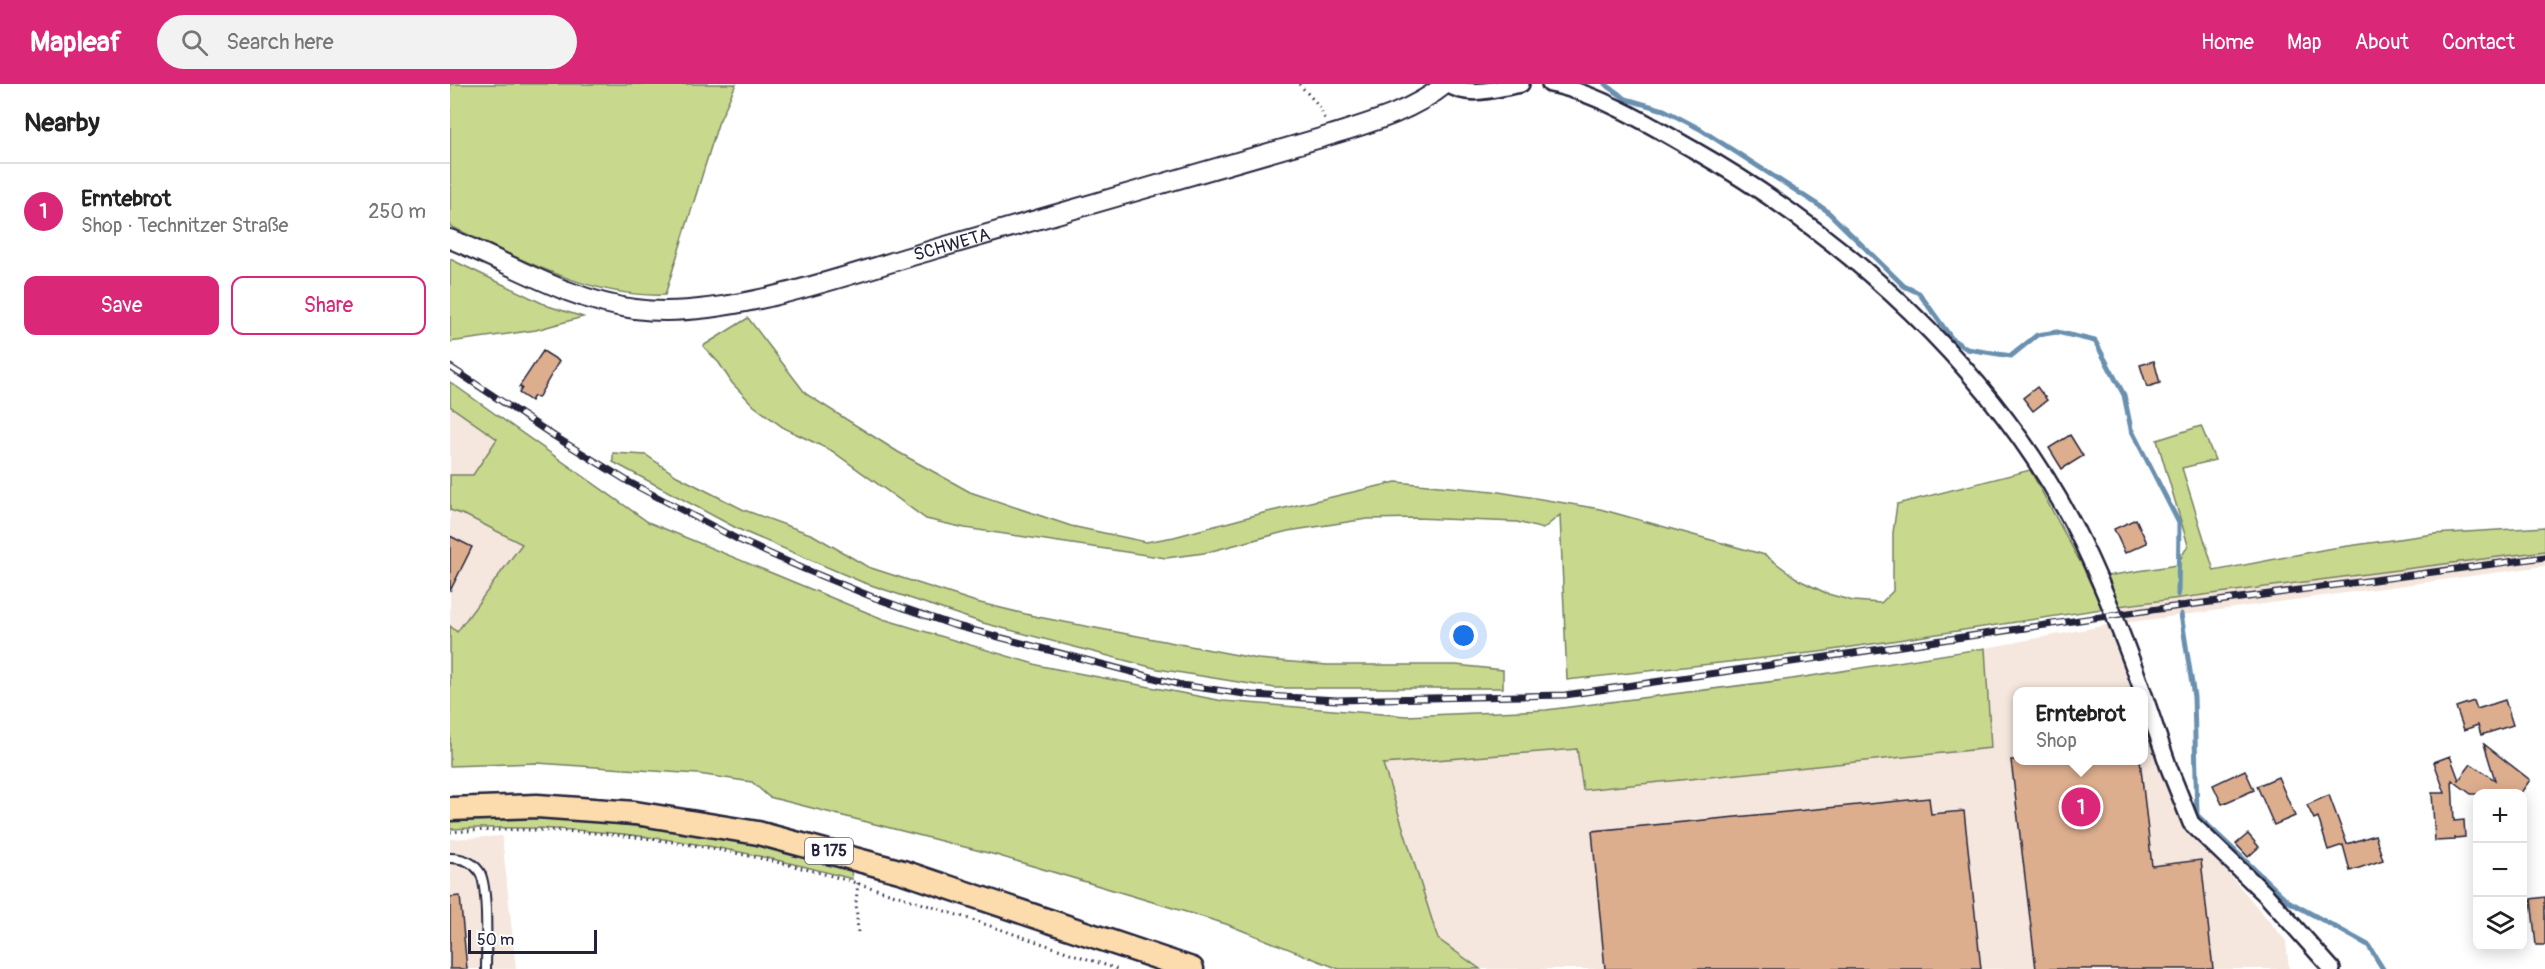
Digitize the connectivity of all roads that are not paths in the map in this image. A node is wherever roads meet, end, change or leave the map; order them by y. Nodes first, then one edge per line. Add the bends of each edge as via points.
1 (1447, 84) edge
2 (1521, 84) edge
3 (1559, 85) edge
4 (450, 238) edge
5 (2141, 687) edge
6 (2148, 707) edge
7 (450, 809) edge
8 (450, 858) edge
9 (486, 969) edge
10 (1192, 969) edge
11 (2332, 969) edge

1 - 2 street via 1467,93
1 - 4 street, SCHWETA via 1402,112 1332,135 853,273 769,296 701,309 664,312 611,304 556,285
3 - 5 street via 1640,119 1762,191 1819,232 1931,334 2004,416 2074,527 2114,615
6 - 11 street via 2191,823 2266,895
7 - 10 main road, B 175 via 537,806 634,813 758,833 863,861
8 - 9 lane via 468,861 481,872

